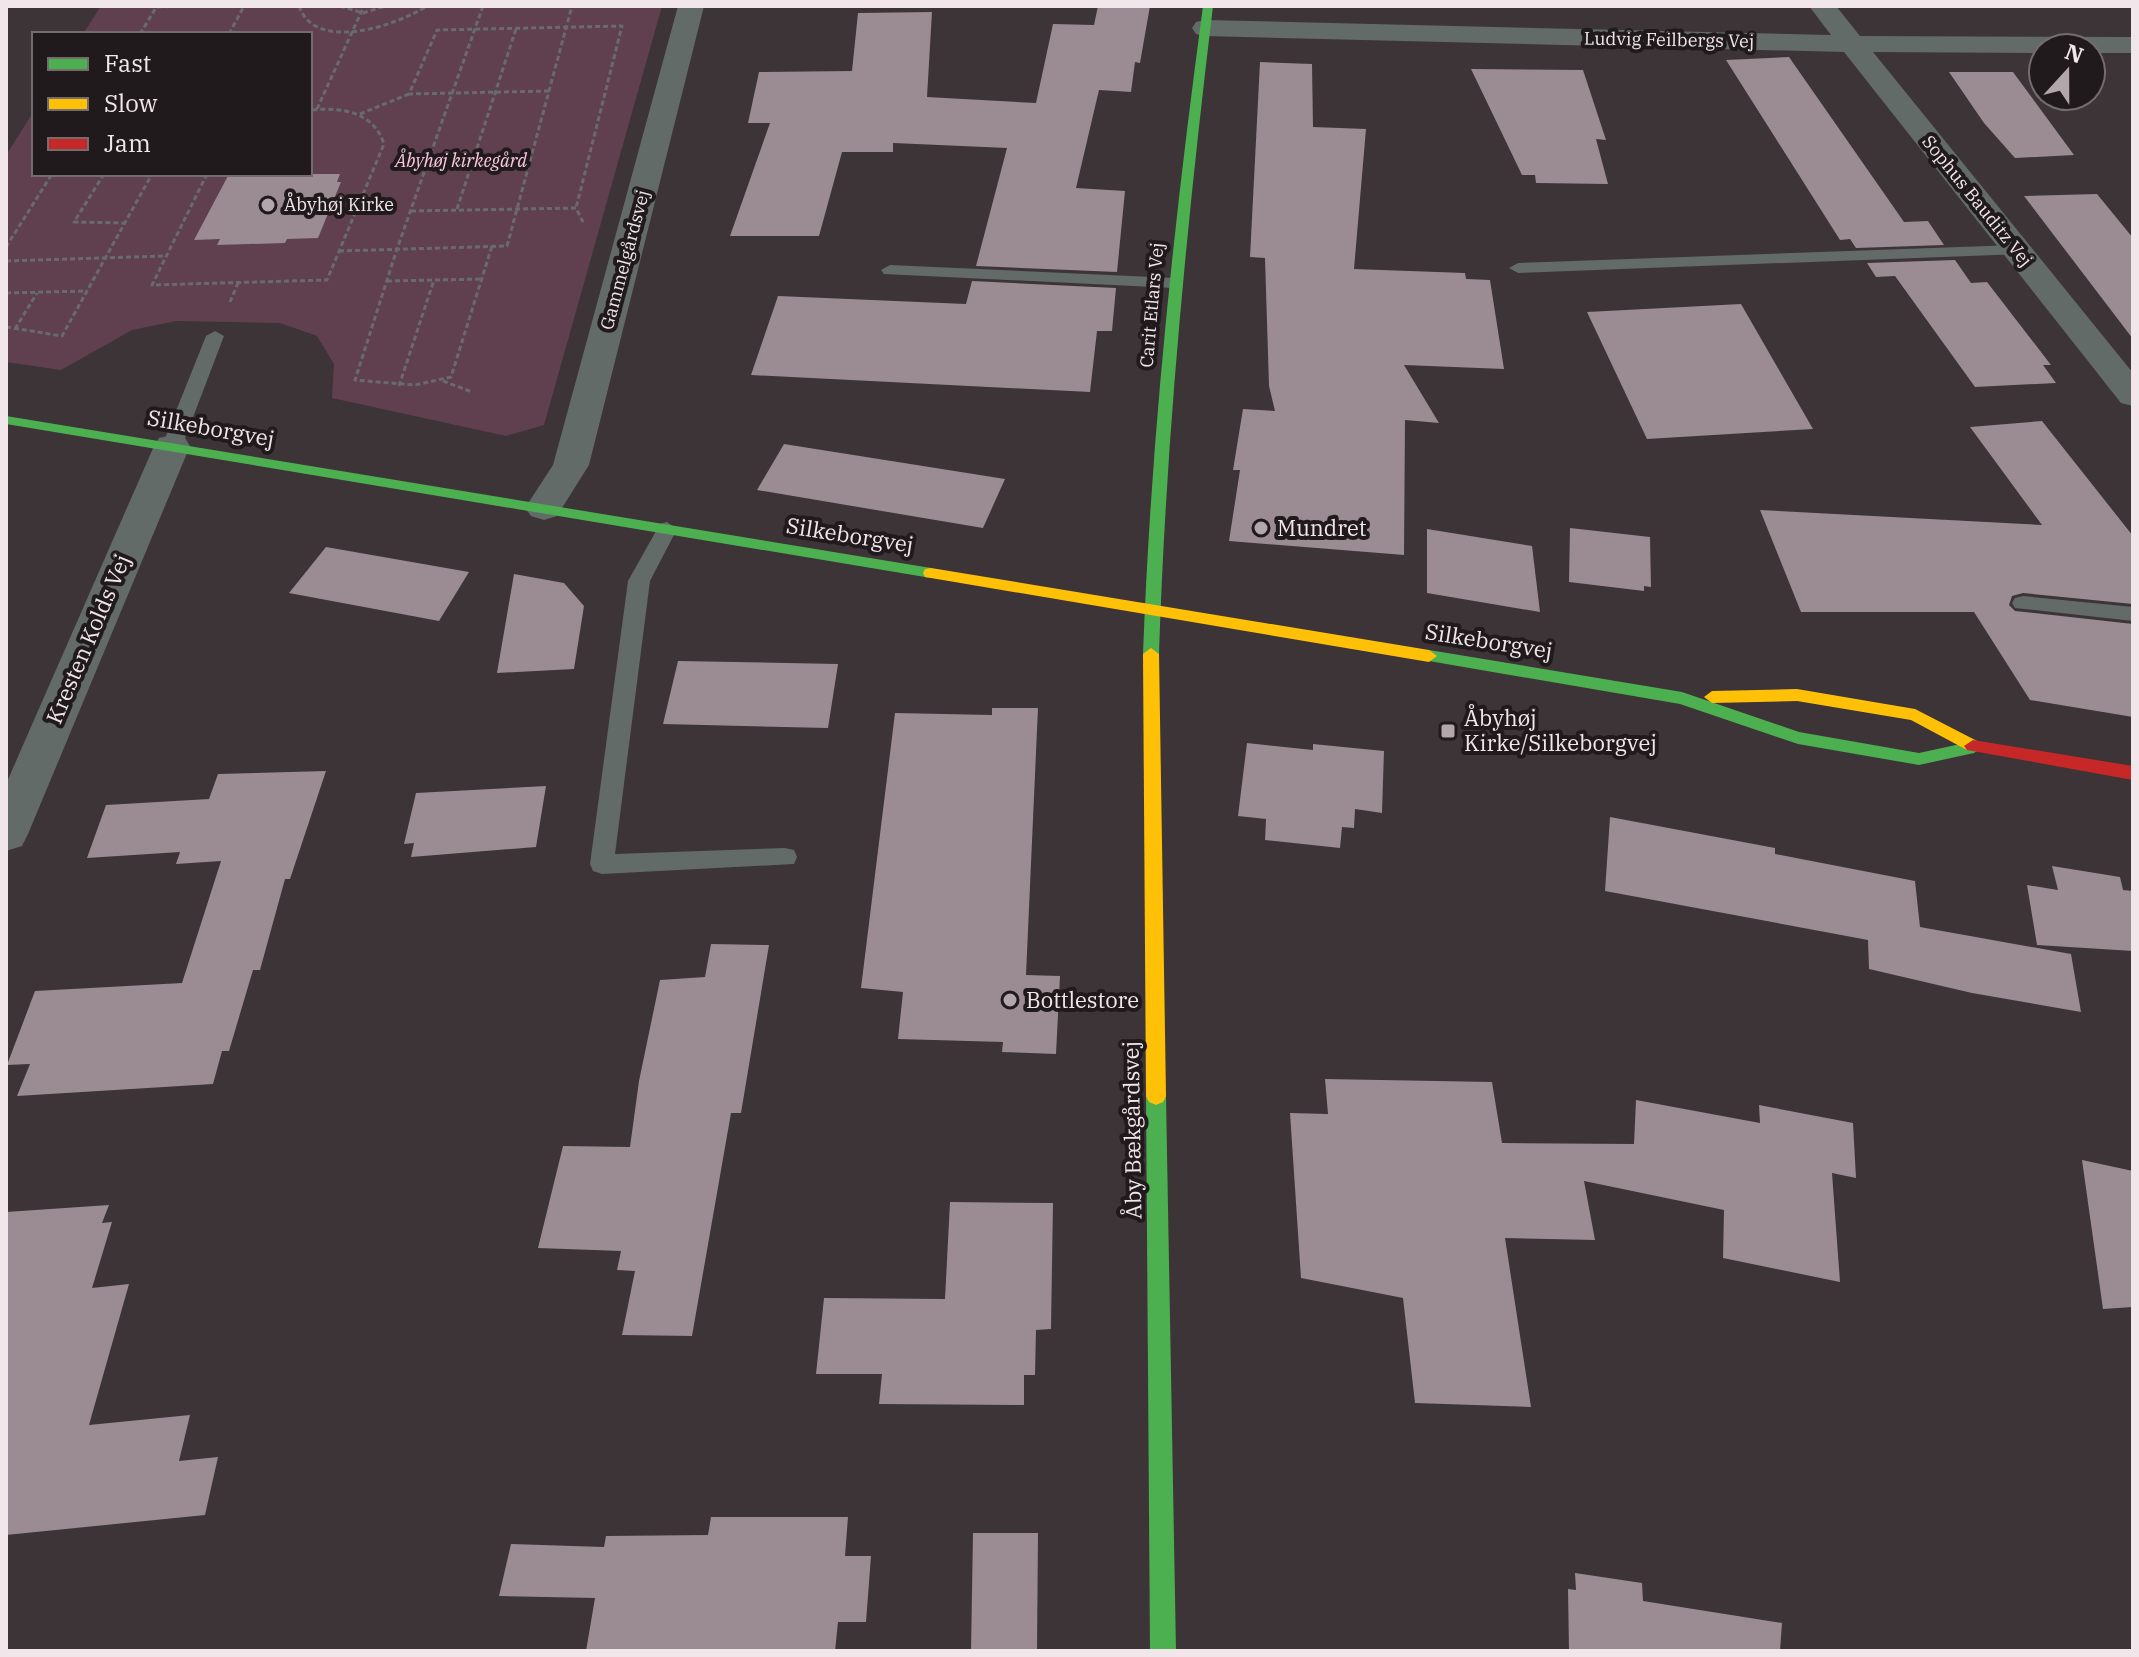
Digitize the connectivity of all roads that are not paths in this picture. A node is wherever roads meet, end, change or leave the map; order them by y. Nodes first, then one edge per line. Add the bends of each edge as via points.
1 (691, 6) edge
2 (1822, 6) edge
3 (1207, 17) edge
4 (1851, 44) junction
5 (2133, 45) edge
6 (2016, 250) junction
7 (1518, 268) dead end
8 (890, 270) dead end
9 (1174, 283) junction
10 (215, 336) dead end
11 (2133, 396) edge
12 (8, 418) edge
13 (172, 446) junction
14 (544, 508) junction
15 (667, 529) junction
16 (2023, 603) dead end
17 (1151, 609) junction
18 (2133, 614) edge
19 (1682, 698) junction
20 (1974, 747) junction
21 (2133, 773) edge
22 (6, 834) edge
23 (785, 857) dead end
24 (1163, 1651) edge

1 - 14 street, Gammelgårdsvej via 571,465
2 - 4 street, Sophus Bauditz Vej
3 - 4 street, Ludvig Feilbergs Vej
3 - 9 street, Carit Etlars Vej
4 - 5 street, Ludvig Feilbergs Vej
4 - 6 street, Sophus Bauditz Vej
6 - 7 lane
6 - 11 street, Sophus Bauditz Vej
8 - 9 lane
9 - 17 street, Carit Etlars Vej
10 - 13 lane
12 - 13 street, Silkeborgvej
13 - 14 street, Silkeborgvej
13 - 22 street, Kresten Kolds Vej
14 - 15 street, Silkeborgvej
15 - 17 street, Silkeborgvej
15 - 23 lane via 639,581 602,864
16 - 18 lane
17 - 19 street, Silkeborgvej
17 - 24 street, Åby Bækgårdsvej
19 - 20 street, Silkeborgvej via 1798,738 1919,759
19 - 20 street, Silkeborgvej via 1797,695 1915,715
20 - 21 street, Silkeborgvej

